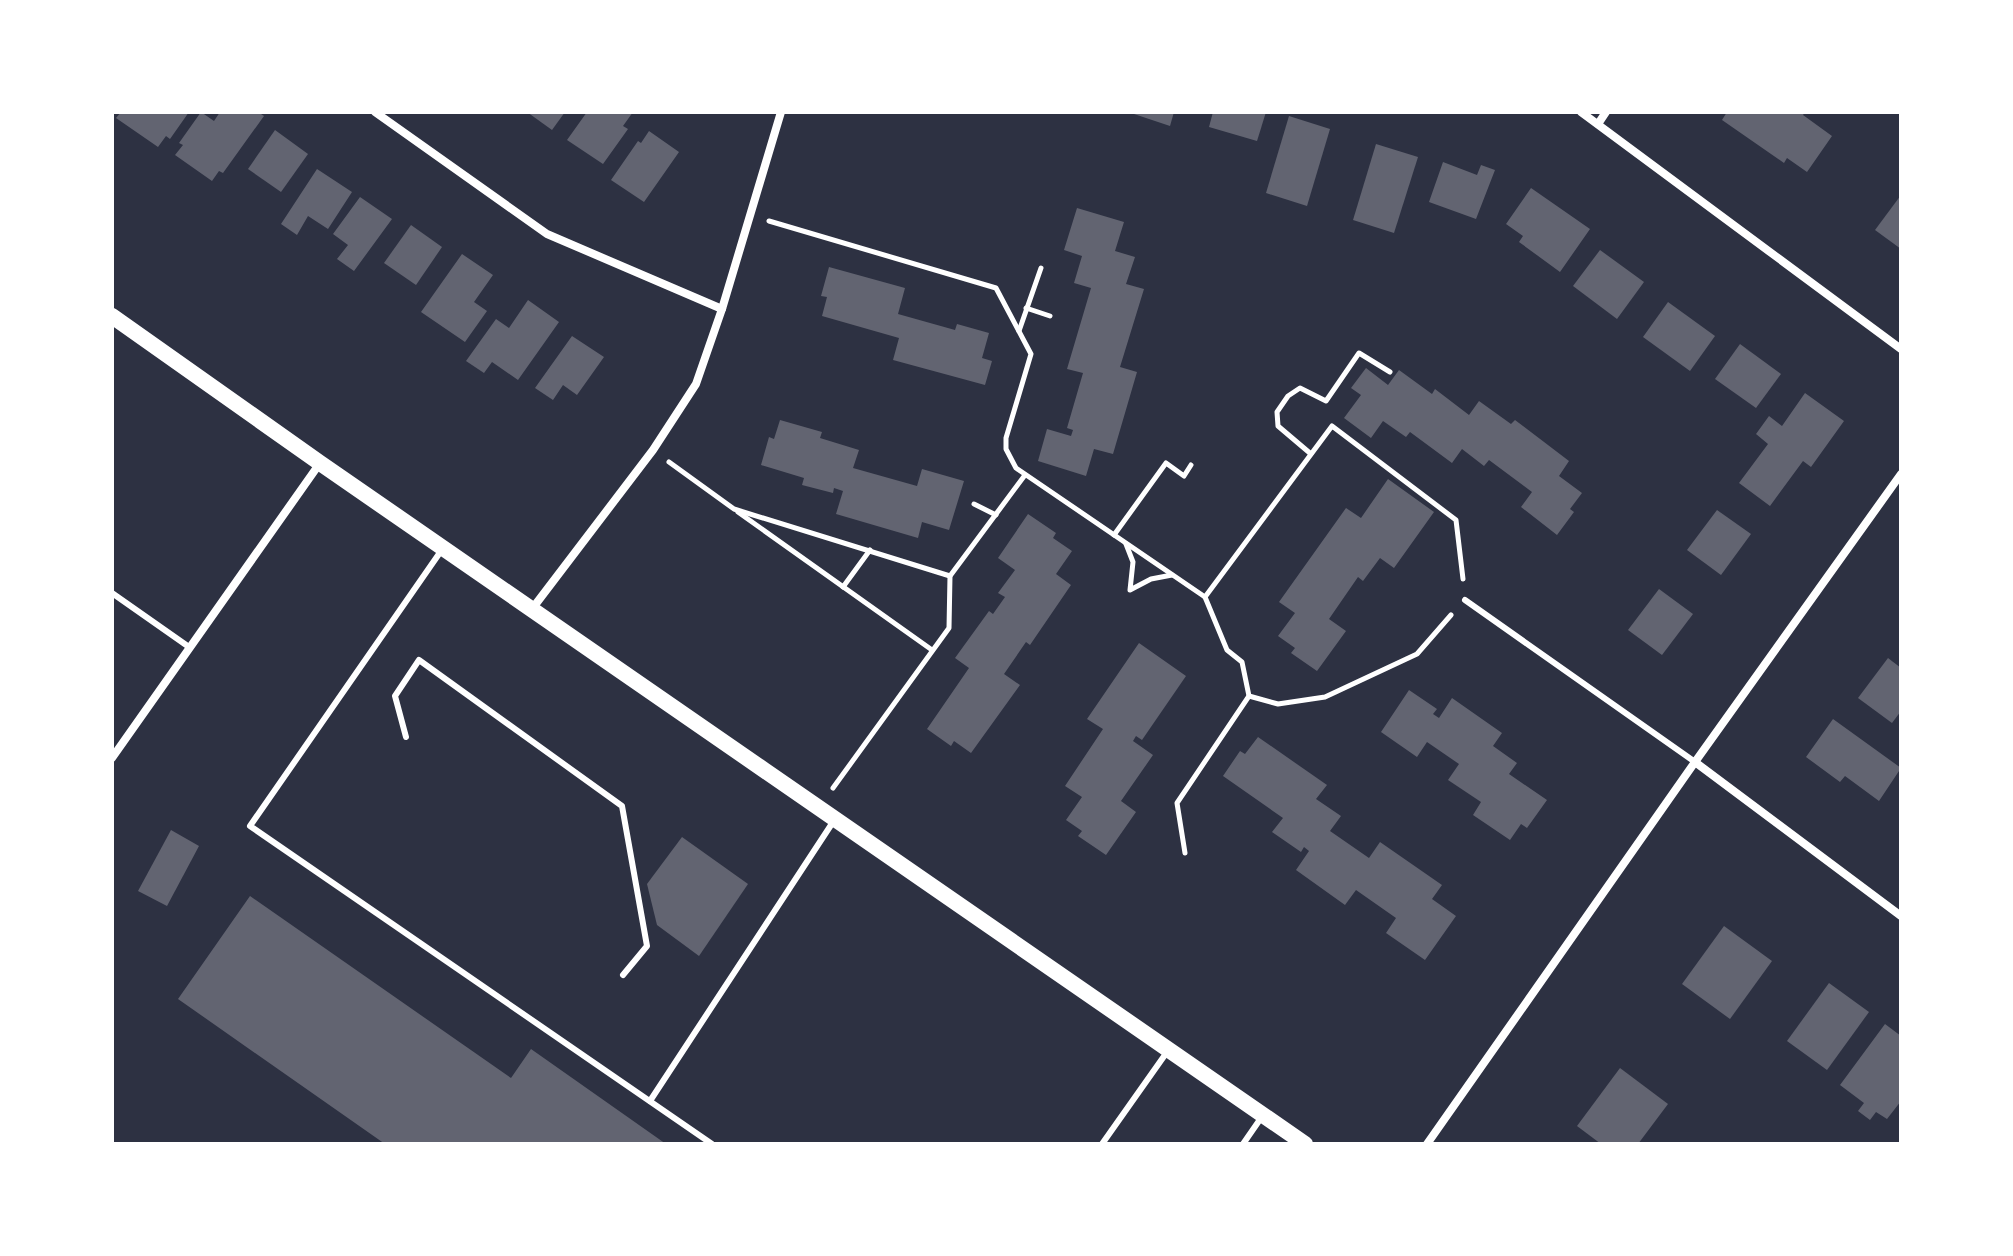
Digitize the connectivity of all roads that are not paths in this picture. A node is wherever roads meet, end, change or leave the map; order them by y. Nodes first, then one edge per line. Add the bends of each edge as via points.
1 (375, 112) edge
2 (781, 112) edge
3 (1581, 112) edge
4 (1606, 112) edge
5 (1598, 124) junction
6 (722, 309) junction
7 (112, 316) edge
8 (1901, 349) edge
9 (320, 463) junction
10 (1901, 474) edge
11 (443, 548) junction
12 (112, 593) edge
13 (1465, 600) road end
14 (532, 609) junction
15 (189, 647) junction
16 (406, 737) dead end
17 (112, 758) edge
18 (1695, 762) junction
19 (835, 819) junction
20 (1901, 916) edge
21 (623, 975) dead end
22 (1169, 1050) junction
23 (650, 1101) junction
24 (1263, 1115) junction
25 (712, 1144) edge
26 (1103, 1144) edge
27 (1243, 1144) edge
28 (1305, 1144) edge
29 (1427, 1144) edge

1 - 6 street via 547,234
2 - 6 street
3 - 5 street
4 - 5 street
5 - 8 street
6 - 14 street via 696,384 653,450
7 - 9 main road
9 - 11 main road
9 - 15 street
10 - 18 street
11 - 14 main road
11 - 23 lane via 250,826
12 - 15 lane
13 - 18 lane
14 - 19 main road
15 - 17 street
16 - 21 lane via 395,696 419,660 622,806 647,946
18 - 20 street
18 - 29 street
19 - 22 main road
19 - 23 lane
22 - 24 main road
22 - 26 lane
23 - 25 lane
24 - 27 lane
24 - 28 main road

